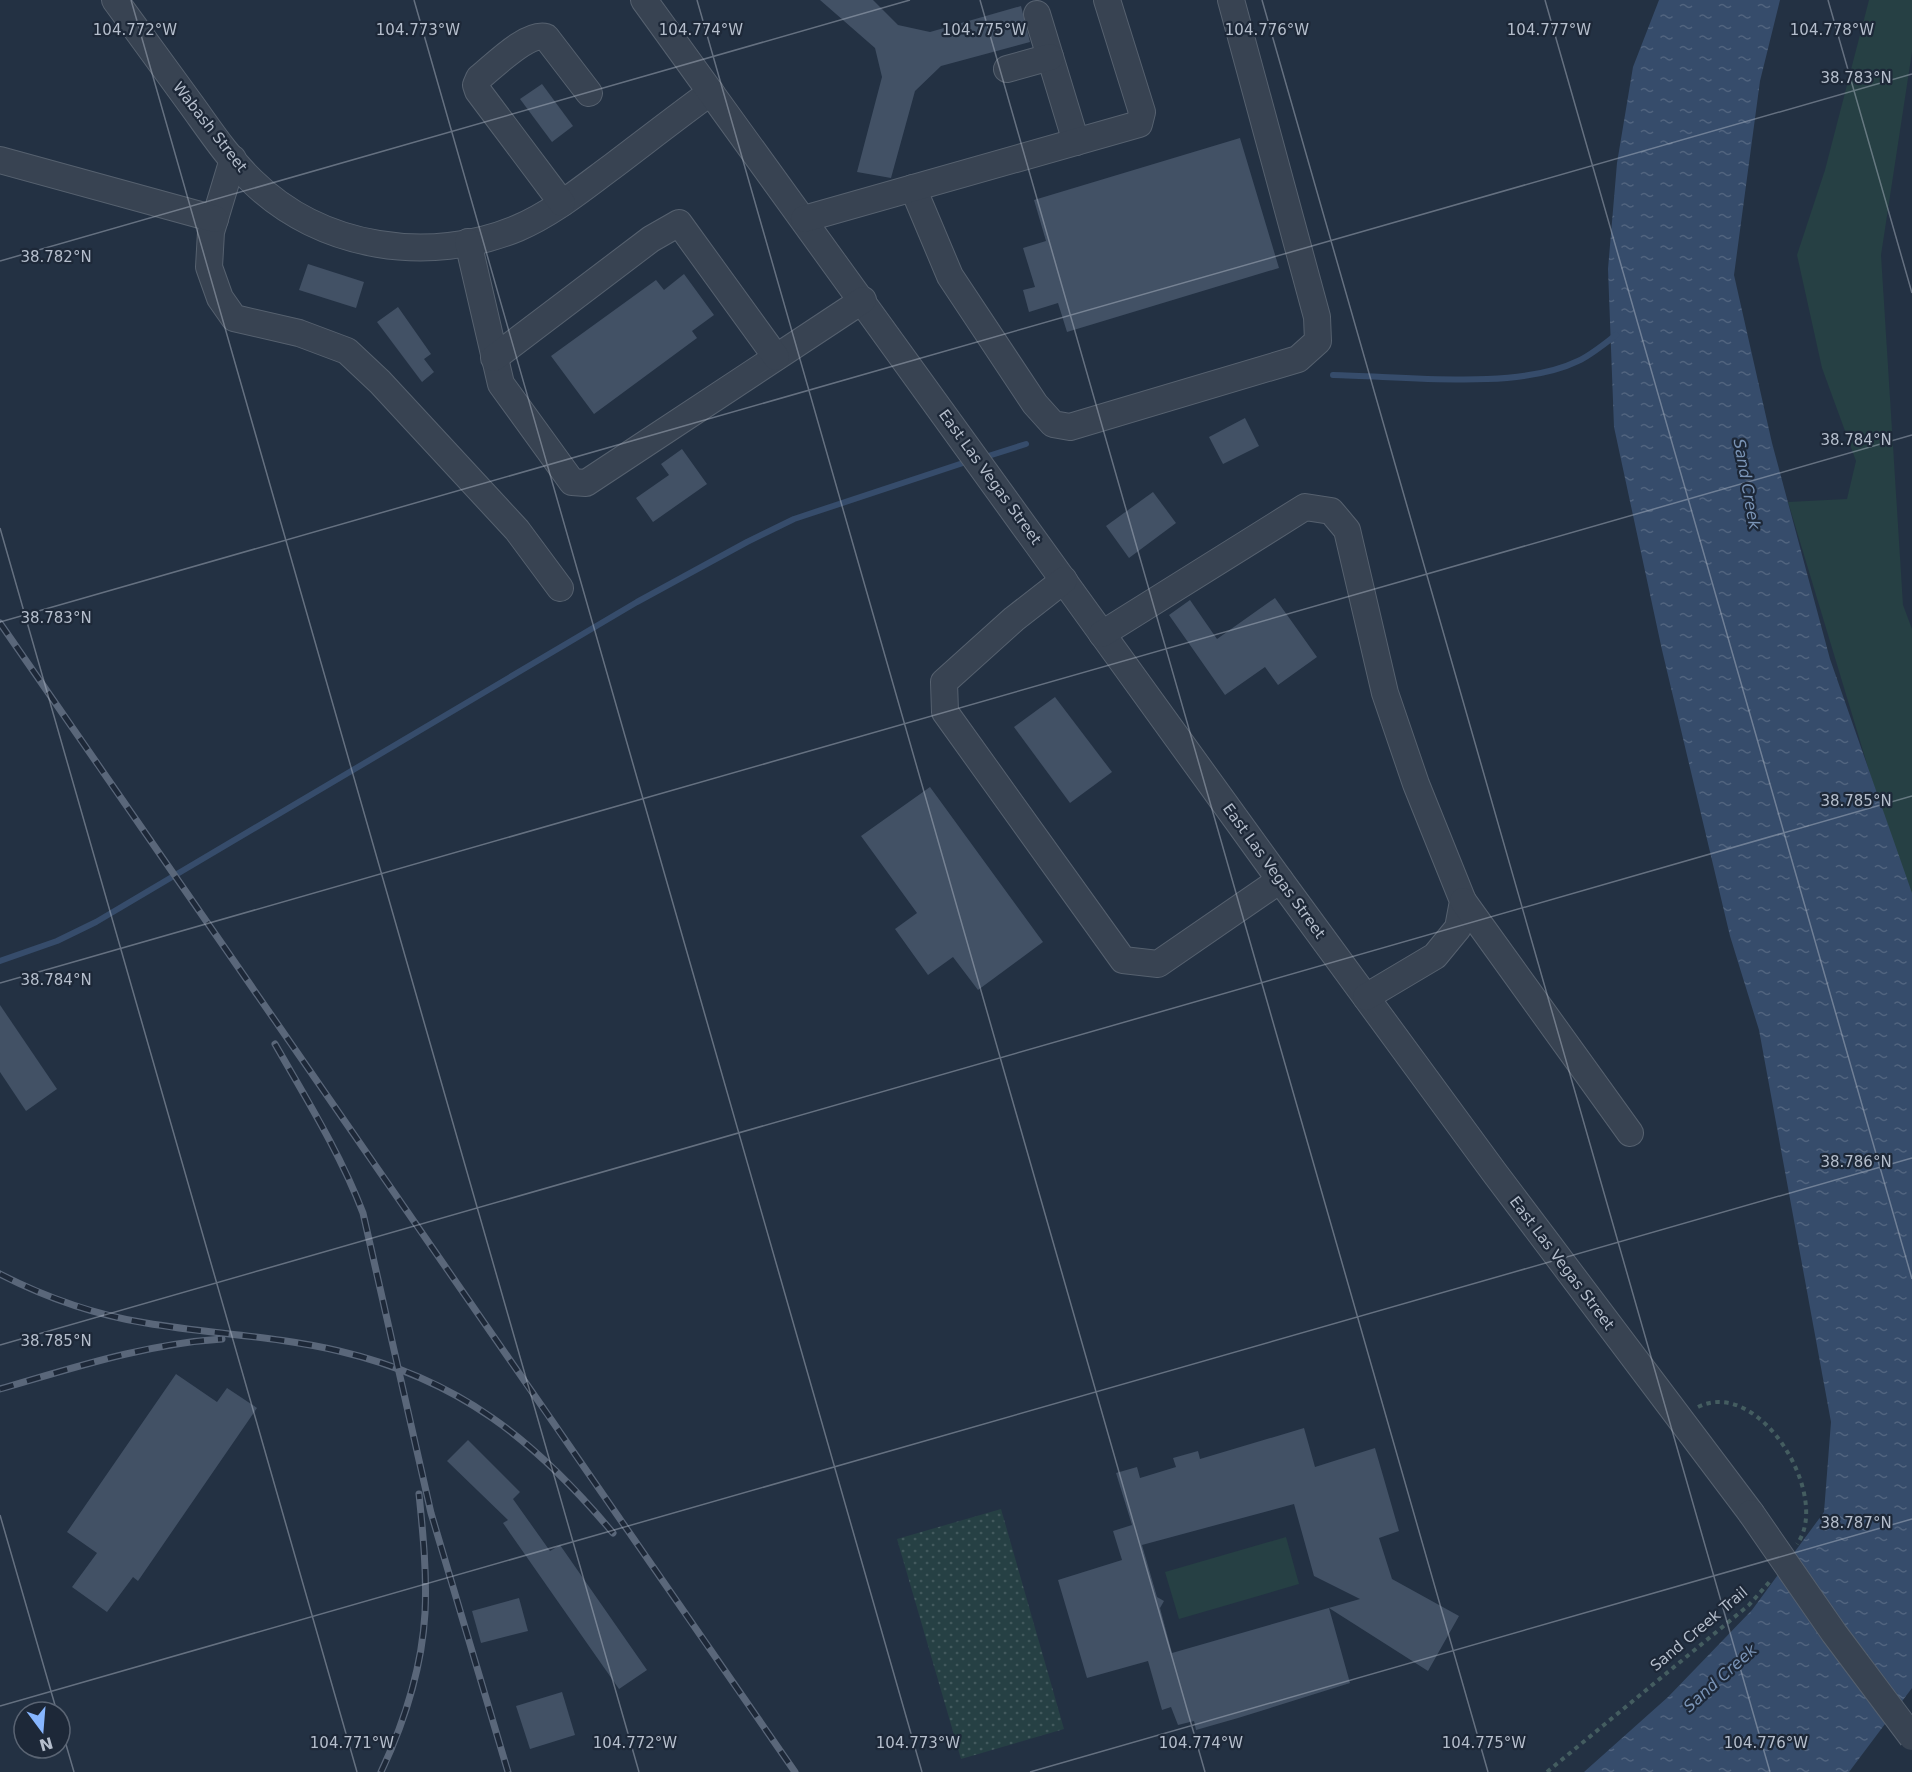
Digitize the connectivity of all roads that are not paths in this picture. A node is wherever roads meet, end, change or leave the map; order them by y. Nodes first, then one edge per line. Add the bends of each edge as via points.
1 (115, 0) edge
2 (644, 0) edge
3 (1107, 0) edge
4 (1231, 0) edge
5 (1037, 14) dead end
6 (1050, 57) junction
7 (1007, 69) dead end
8 (711, 92) junction
9 (589, 93) dead end
10 (1076, 142) junction
11 (233, 159) junction
12 (0, 160) edge
13 (913, 188) junction
14 (562, 203) junction
15 (215, 219) junction
16 (804, 219) junction
17 (468, 242) junction
18 (863, 300) junction
19 (776, 357) junction
20 (494, 358) junction
21 (1064, 580) junction
22 (560, 588) dead end
23 (1102, 634) junction
24 (1280, 880) junction
25 (1463, 901) junction
26 (1366, 997) junction
27 (1630, 1134) dead end
28 (1912, 1737) edge

1 - 11 street, Wabash Street
2 - 8 street, East Las Vegas Street
3 - 10 street via 1142,112 1139,124
4 - 13 street via 1317,317 1318,341 1298,359 1070,427 1053,424 1035,404 950,276
5 - 6 street
6 - 7 street
6 - 10 street
8 - 14 street, Wabash Street
8 - 16 street, East Las Vegas Street
9 - 14 street via 546,38 539,36 529,39 479,78 476,85
10 - 13 street
11 - 15 street
11 - 17 street, Wabash Street via 252,182 276,200 336,234 403,248
12 - 15 street
13 - 16 street
14 - 17 street, Wabash Street via 519,227
15 - 22 street via 209,267 220,298 234,318 299,333 347,351 517,530
16 - 18 street, East Las Vegas Street
17 - 20 street
18 - 19 street
18 - 21 street, East Las Vegas Street
19 - 20 street via 586,483 572,482 501,384
19 - 20 street via 679,223 651,239
21 - 23 street, East Las Vegas Street
21 - 24 street via 944,682 945,712 1123,960 1158,964
23 - 24 street, East Las Vegas Street
23 - 25 street via 1305,507 1331,511 1347,530 1386,693 1416,784
24 - 26 street, East Las Vegas Street
25 - 26 street via 1458,928 1435,956
25 - 27 street
26 - 28 street, East Las Vegas Street, bridge

